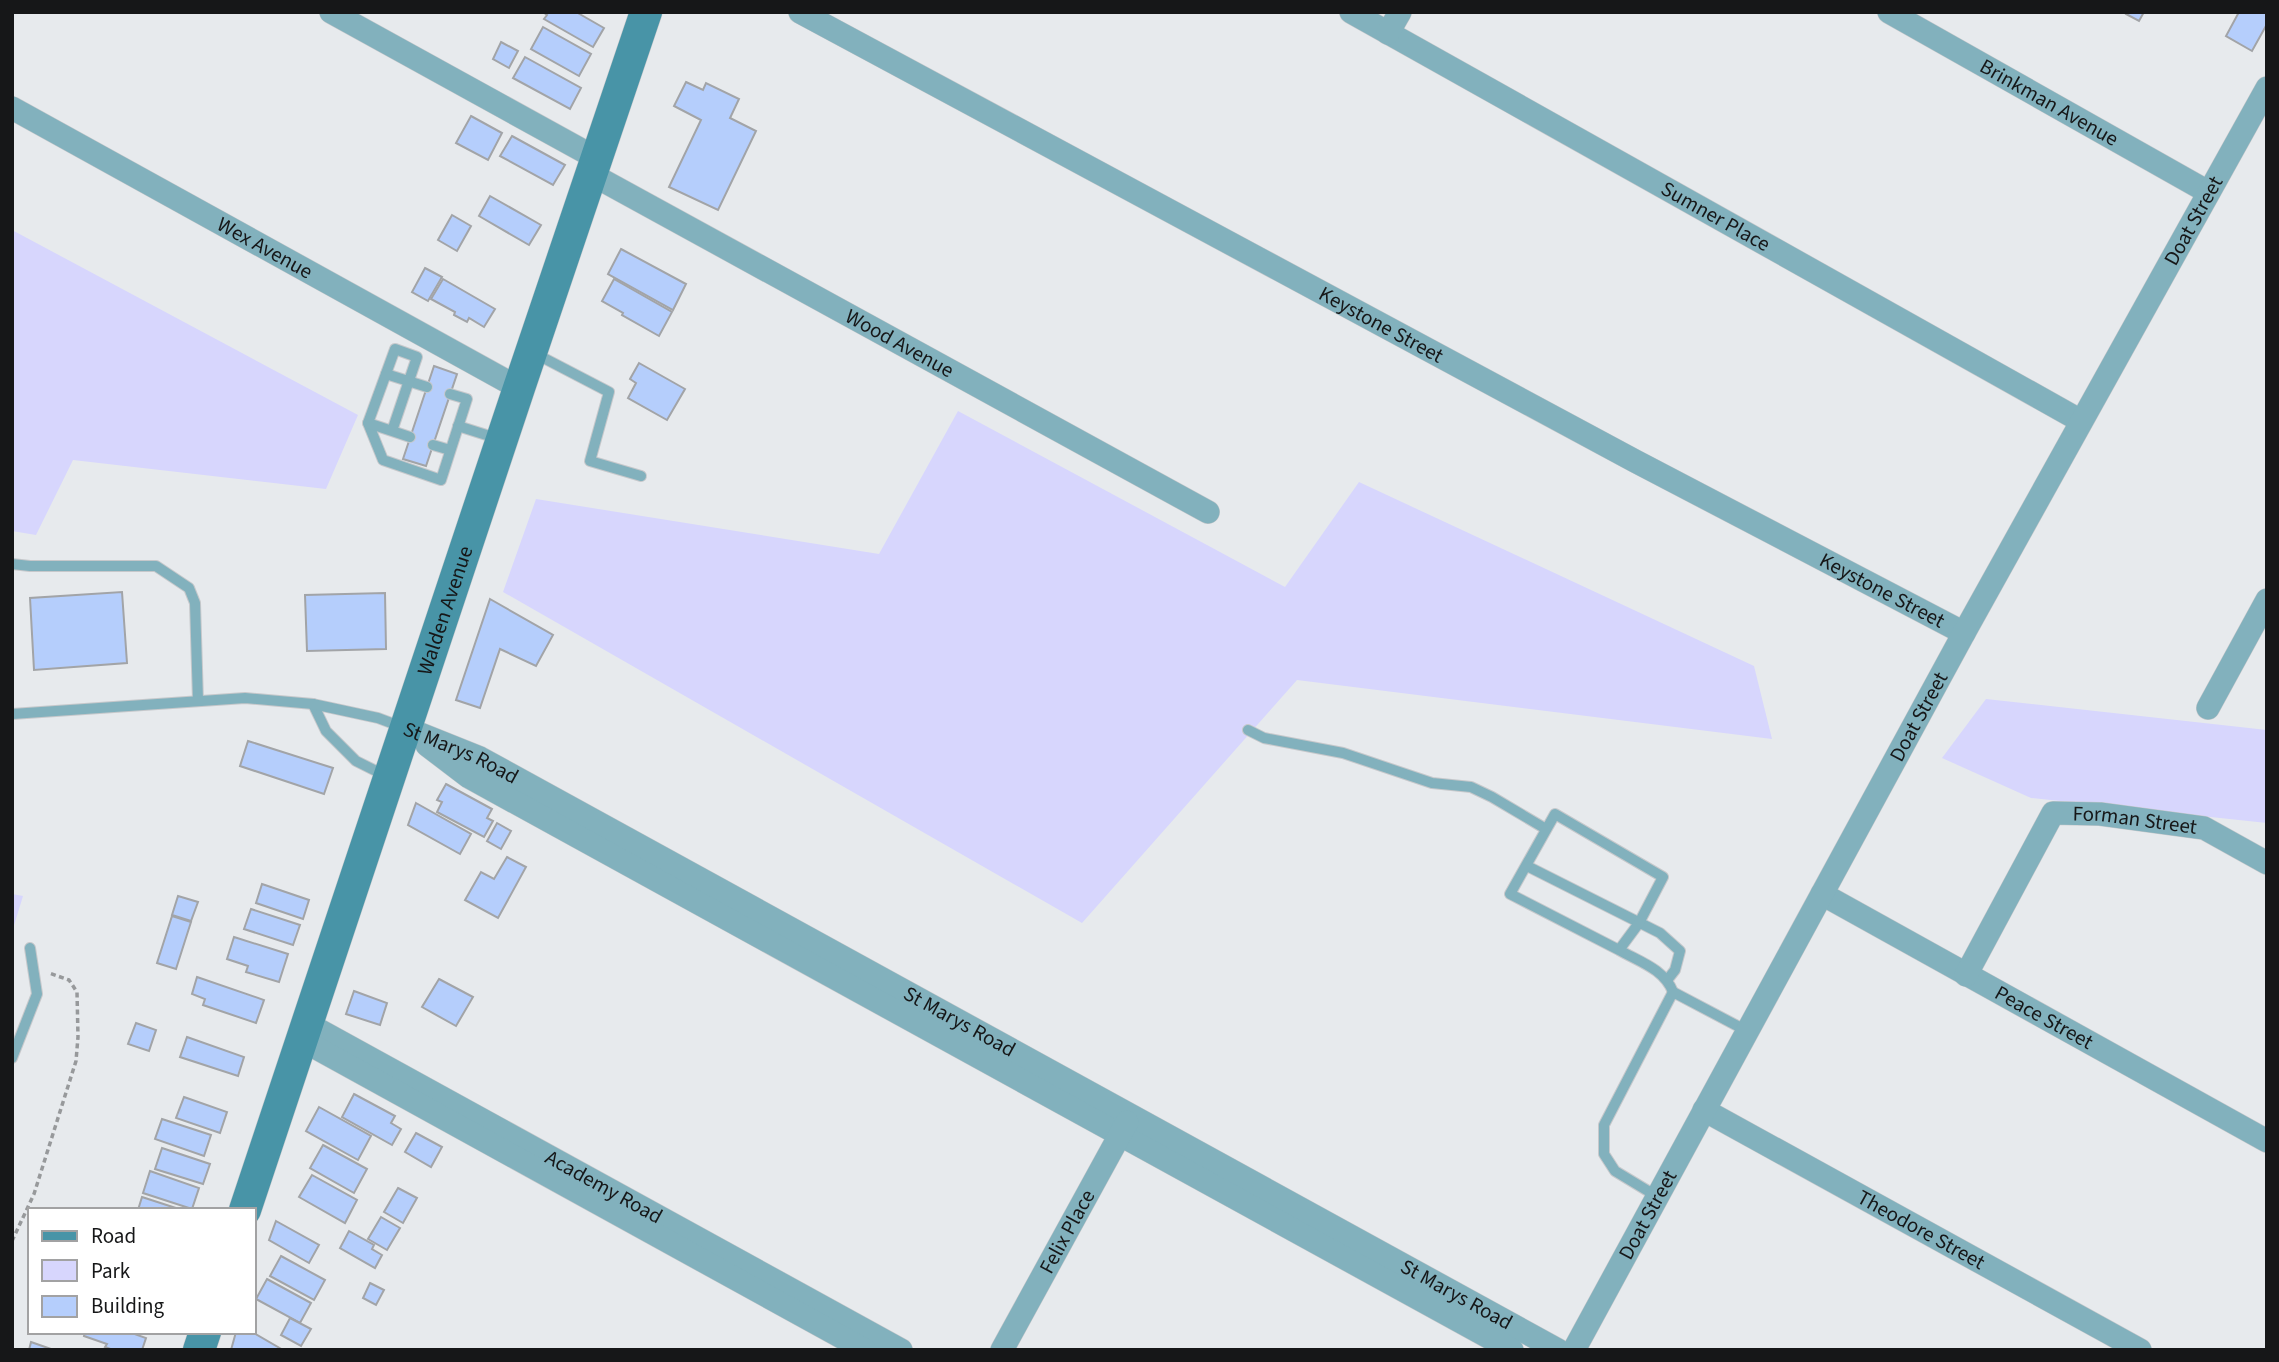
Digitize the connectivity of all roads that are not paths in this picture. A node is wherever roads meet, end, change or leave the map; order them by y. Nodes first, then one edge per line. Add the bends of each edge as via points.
1 (331, 12) edge
2 (646, 12) edge
3 (800, 12) edge
4 (1351, 12) edge
5 (1400, 12) edge
6 (1889, 12) edge
7 (1388, 33) junction
8 (2267, 88) edge
9 (12, 107) edge
10 (594, 166) junction
11 (2208, 192) junction
12 (408, 327) junction
13 (395, 349) junction
14 (531, 351) junction
15 (386, 374) junction
16 (409, 381) junction
17 (427, 387) dead end
18 (519, 388) junction
19 (450, 394) dead end
20 (378, 396) junction
21 (401, 404) junction
22 (2081, 421) junction
23 (369, 423) junction
24 (458, 426) junction
25 (392, 431) junction
26 (410, 437) dead end
27 (501, 439) junction
28 (433, 445) dead end
29 (450, 450) junction
30 (641, 476) dead end
31 (1208, 512) dead end
32 (12, 564) edge
33 (2266, 603) edge
34 (1964, 633) junction
35 (198, 701) junction
36 (313, 704) junction
37 (2208, 708) dead end
38 (12, 714) edge
39 (405, 729) junction
40 (1248, 730) dead end
41 (388, 778) junction
42 (1546, 829) junction
43 (2267, 863) edge
44 (1527, 866) junction
45 (1822, 894) junction
46 (1639, 923) junction
47 (30, 948) dead end
48 (1619, 950) junction
49 (1966, 975) junction
50 (1668, 979) junction
51 (1673, 992) junction
52 (303, 1031) junction
53 (1747, 1031) junction
54 (12, 1058) edge
55 (1704, 1110) junction
56 (1126, 1125) junction
57 (2267, 1141) edge
58 (562, 1173) junction
59 (1658, 1197) junction
60 (246, 1208) edge
61 (1306, 1224) junction
62 (767, 1286) junction
63 (1584, 1346) edge
64 (865, 1350) edge
65 (901, 1350) edge
66 (1002, 1350) edge
67 (1512, 1350) edge
68 (1558, 1350) edge
69 (2140, 1350) edge

1 - 10 street, Wood Avenue
2 - 10 main road, Walden Avenue
3 - 34 street, Keystone Street
4 - 7 street, Sumner Place
5 - 7 street
6 - 11 street, Brinkman Avenue
7 - 22 street, Sumner Place
8 - 11 street, Doat Street
9 - 12 street, Wex Avenue
10 - 14 main road, Walden Avenue
10 - 31 street, Wood Avenue
11 - 22 street, Doat Street
12 - 13 lane
12 - 18 street, Wex Avenue
13 - 15 lane
13 - 16 lane via 417,357
14 - 18 main road, Walden Avenue
14 - 30 lane via 609,392 590,461
15 - 16 lane
15 - 20 lane
16 - 17 lane
16 - 21 lane
18 - 27 main road, Walden Avenue
19 - 24 lane via 467,400
20 - 21 lane
20 - 23 lane
21 - 25 lane
22 - 34 street, Doat Street
23 - 25 lane
23 - 29 lane via 383,460 441,480
24 - 27 lane
24 - 29 lane
25 - 26 lane
27 - 39 main road, Walden Avenue
28 - 29 lane
32 - 35 lane via 156,566 181,581 195,603
33 - 37 street
34 - 45 street, Doat Street
35 - 36 lane via 245,698
35 - 38 lane
36 - 39 lane via 378,718
36 - 41 lane via 326,731 356,761
39 - 41 main road, Walden Avenue
39 - 56 street, St Marys Road via 470,777 660,869
40 - 42 lane via 1264,738 1343,753 1432,783 1471,787
41 - 52 main road, Walden Avenue
42 - 44 lane
42 - 46 lane via 1555,814 1663,877
43 - 49 street, Forman Street via 2204,828 2101,814 2053,813
44 - 46 lane
44 - 48 lane via 1510,894
45 - 49 street, Peace Street
45 - 53 street, Doat Street
46 - 48 lane
46 - 50 lane via 1660,933 1680,951
47 - 54 lane via 37,994
48 - 50 lane
49 - 57 street, Peace Street
50 - 51 lane
51 - 53 lane
51 - 59 lane via 1604,1125 1604,1154 1615,1171
52 - 58 street, Academy Road
52 - 58 street, Academy Road via 344,1043
52 - 60 main road, Walden Avenue
53 - 55 street, Doat Street
55 - 59 street, Doat Street
55 - 69 street, Theodore Street
56 - 61 street, St Marys Road
56 - 66 street, Felix Place
58 - 62 street, Academy Road
59 - 63 street, Doat Street
61 - 67 street, St Marys Road
61 - 68 street, St Marys Road
62 - 64 street, Academy Road
62 - 65 street, Academy Road

